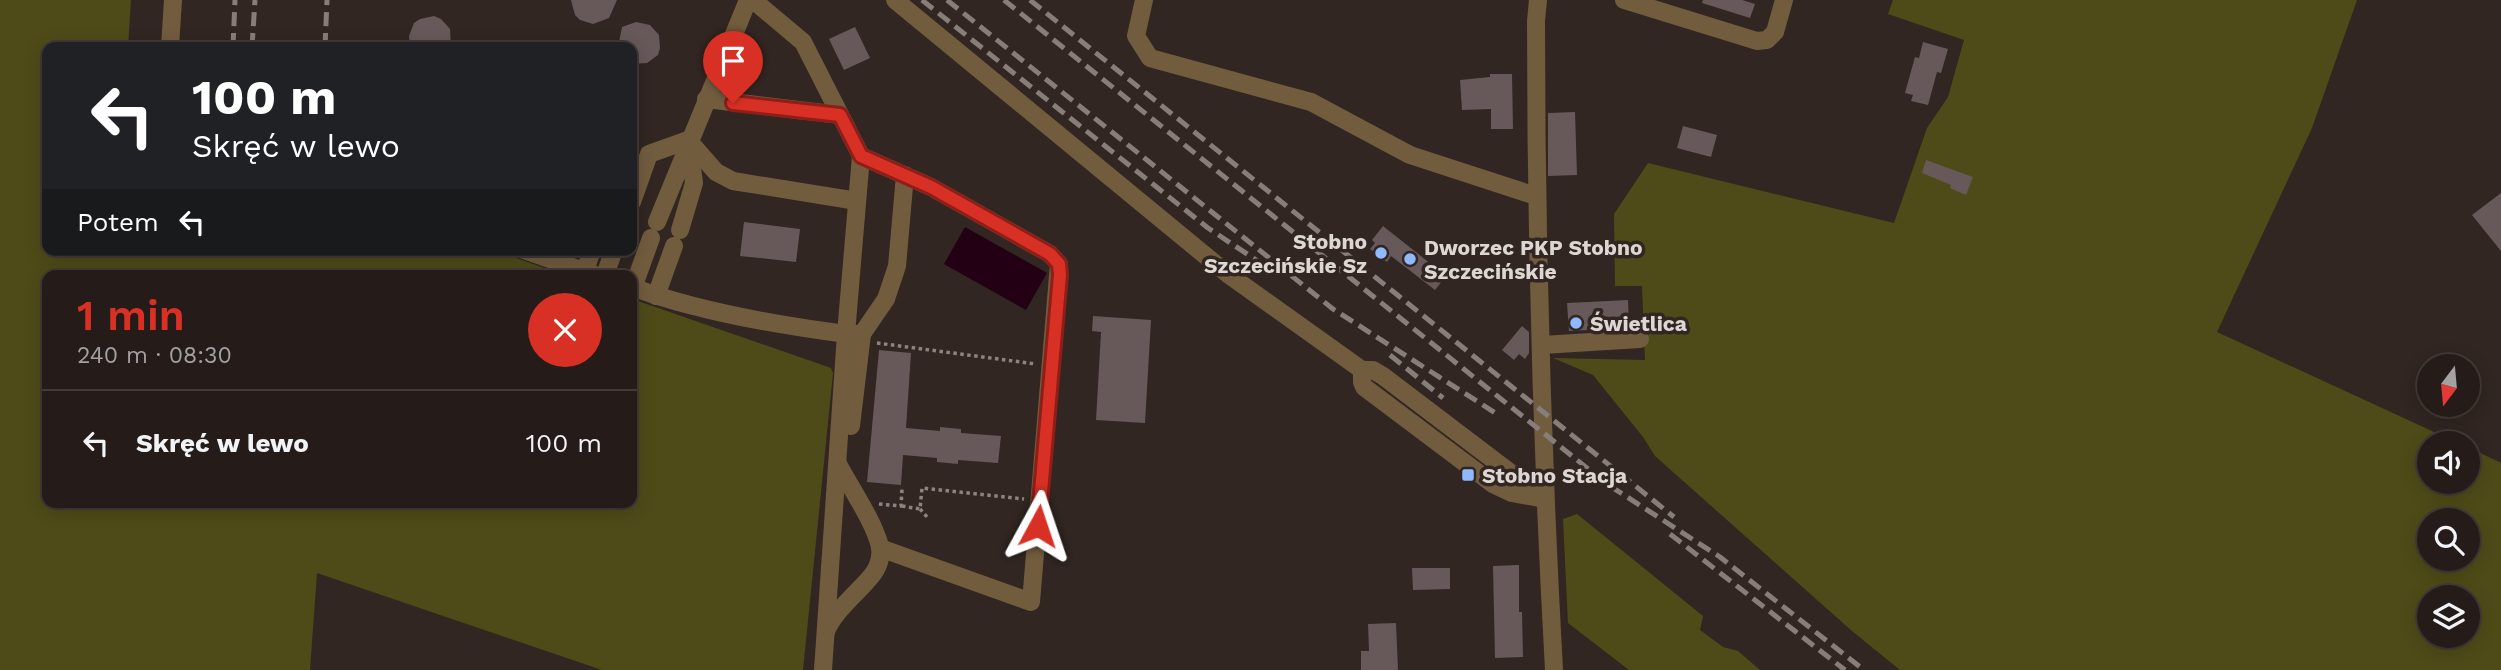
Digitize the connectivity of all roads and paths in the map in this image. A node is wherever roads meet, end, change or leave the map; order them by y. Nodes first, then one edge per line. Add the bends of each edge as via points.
1 (173, 0) edge
2 (750, 0) edge
3 (895, 0) edge
4 (1144, 0) edge
5 (1538, 0) edge
6 (1624, 0) edge
7 (1784, 0) edge
8 (170, 42) edge
9 (706, 99) junction
10 (840, 115) junction
11 (688, 140) junction
12 (649, 154) junction
13 (861, 156) junction
14 (637, 159) edge
15 (905, 175) junction
16 (637, 188) edge
17 (1536, 197) junction
18 (857, 201) junction
19 (546, 256) edge
20 (583, 266) edge
21 (637, 275) edge
22 (637, 290) edge
23 (656, 296) junction
24 (854, 334) junction
25 (1640, 340) dead end
26 (1542, 345) junction
27 (1052, 366) junction
28 (837, 461) junction
29 (902, 489) dead end
30 (1545, 499) junction
31 (865, 501) junction
32 (1040, 501) junction
33 (901, 506) junction
34 (920, 509) junction
35 (928, 518) dead end
36 (880, 548) junction
37 (825, 638) junction
38 (822, 670) edge
39 (1554, 670) edge

1 - 8 street
2 - 9 street
2 - 10 street via 803,42
3 - 30 street via 1229,275 1362,370 1383,376
4 - 17 street via 1136,36 1150,58 1311,102 1410,155
5 - 17 street
6 - 7 street via 1757,41 1767,40 1775,32
9 - 10 street
9 - 11 street
10 - 13 street
11 - 12 street
11 - 18 street via 716,172 733,181
11 - 21 street
11 - 23 street via 694,183
12 - 14 street
12 - 16 street
13 - 15 street
13 - 18 street
15 - 24 street via 897,266 886,299
15 - 27 street via 1050,254 1059,264
17 - 26 street
18 - 24 street
19 - 20 street
22 - 23 street
23 - 24 street via 798,328
24 - 27 path via 874,343
24 - 28 street
24 - 31 street via 848,459
25 - 26 street
26 - 30 street
27 - 32 street
28 - 31 street
28 - 37 street
29 - 33 path
30 - 39 street
31 - 33 path
31 - 36 street
32 - 34 path via 922,488
32 - 36 street via 1031,602
33 - 34 path
34 - 35 path
36 - 37 street via 874,573 835,617
37 - 38 street

